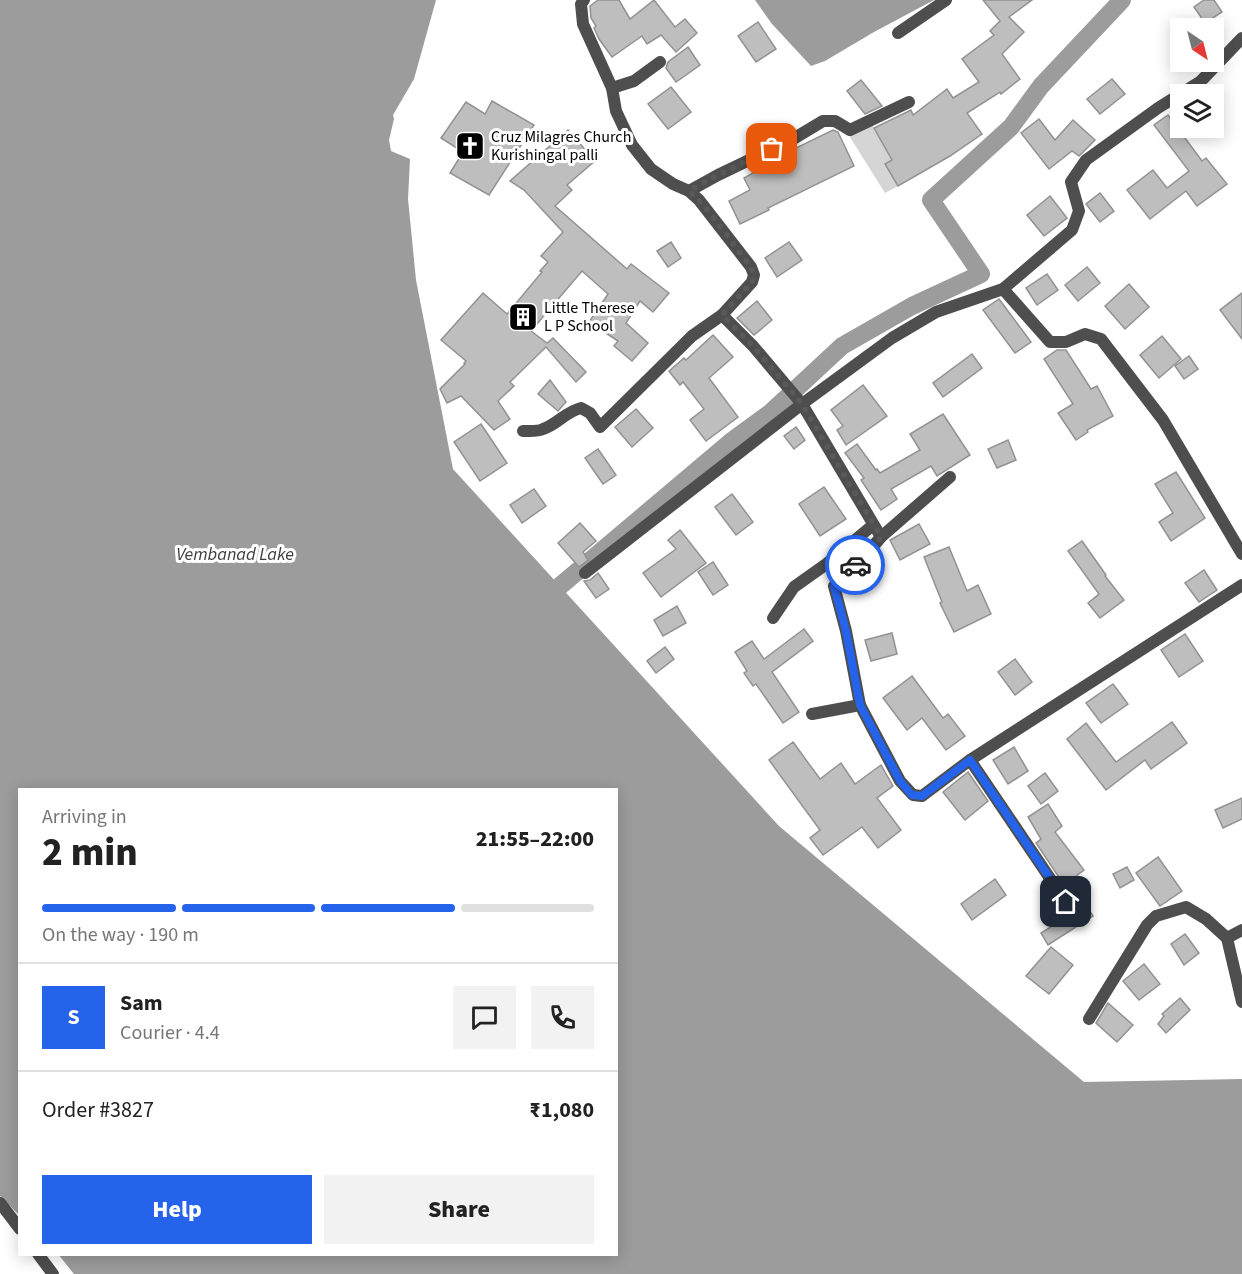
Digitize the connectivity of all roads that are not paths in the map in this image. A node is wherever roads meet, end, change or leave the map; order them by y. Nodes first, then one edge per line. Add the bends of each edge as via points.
1 (584, 0) edge
2 (946, 0) edge
3 (898, 33) dead end
4 (1242, 38) edge
5 (660, 62) dead end
6 (612, 88) junction
7 (909, 102) dead end
8 (689, 191) junction
9 (1003, 289) junction
10 (722, 315) junction
11 (800, 401) junction
12 (523, 431) dead end
13 (950, 477) dead end
14 (873, 525) junction
15 (881, 537) junction
16 (1242, 555) edge
17 (585, 573) dead end
18 (1242, 585) edge
19 (773, 618) dead end
20 (860, 705) junction
21 (812, 714) dead end
22 (970, 760) junction
23 (1066, 902) dead end
24 (1242, 930) edge
25 (1227, 938) junction
26 (1242, 1002) edge
27 (1089, 1019) dead end
28 (0, 1203) edge
29 (18, 1226) edge
30 (40, 1256) edge
31 (53, 1274) edge

1 - 6 street via 582,24
2 - 3 street
4 - 9 street via 1201,81 1086,160 1071,182 1079,211 1072,230
5 - 6 street via 634,81
6 - 8 street via 616,111 632,146 651,169
7 - 8 street via 849,130 835,121 823,121
8 - 10 street via 754,275
9 - 11 street via 936,312
9 - 16 street via 1050,342 1066,342 1085,334 1101,339 1163,420
10 - 11 street
10 - 12 street via 692,336 600,427 581,408 541,430
11 - 14 street
11 - 17 street
13 - 15 street
14 - 15 street
14 - 19 street via 794,587
15 - 20 street via 834,586
18 - 22 street
20 - 21 street
20 - 22 street via 900,781 912,795 922,796
22 - 23 street
24 - 25 street
25 - 26 street
25 - 27 street via 1186,907 1156,916
28 - 29 street
30 - 31 street

